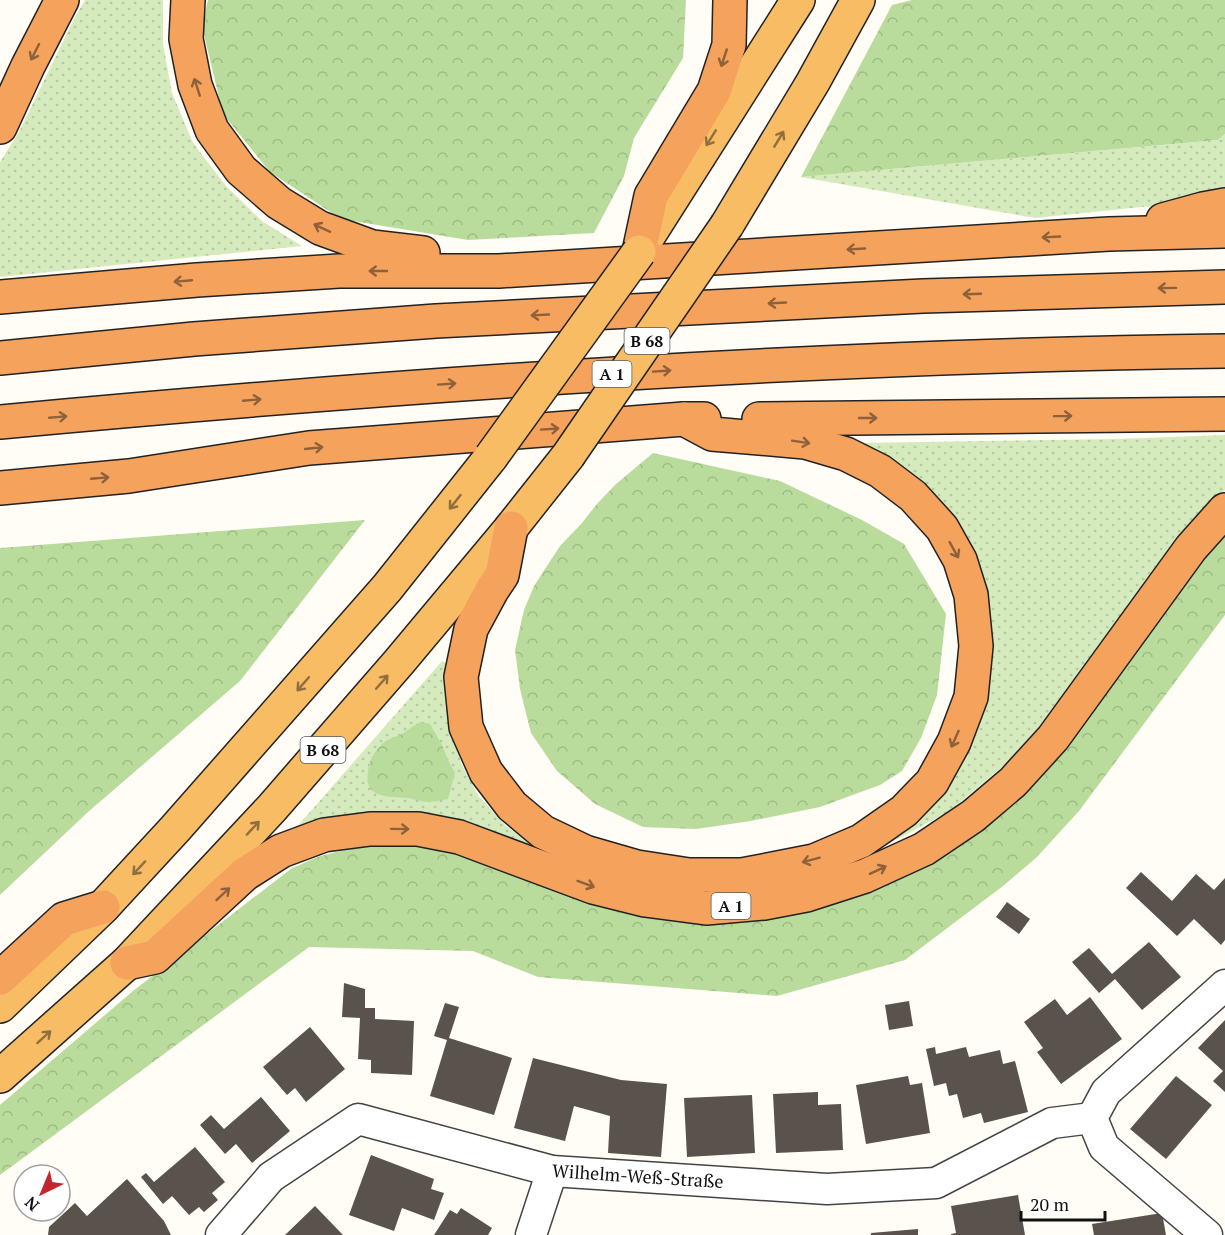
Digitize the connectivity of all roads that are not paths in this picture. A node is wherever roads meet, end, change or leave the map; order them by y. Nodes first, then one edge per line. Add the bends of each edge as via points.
1 (62, 0) edge
2 (188, 0) edge
3 (730, 0) edge
4 (798, 0) edge
5 (858, 0) edge
6 (0, 127) edge
7 (1225, 205) edge
8 (1225, 231) edge
9 (1109, 234) junction
10 (646, 241) junction
11 (500, 271) junction
12 (1225, 287) edge
13 (0, 297) edge
14 (1225, 351) edge
15 (0, 358) edge
16 (1225, 414) edge
17 (684, 418) junction
18 (0, 422) edge
19 (0, 488) edge
20 (1225, 510) edge
21 (510, 528) junction
22 (103, 907) junction
23 (127, 963) junction
24 (0, 978) edge
25 (1225, 984) edge
26 (0, 1006) edge
27 (0, 1076) edge
28 (1092, 1118) junction
29 (552, 1171) junction
30 (221, 1235) edge
31 (531, 1235) edge
32 (1207, 1235) edge

1 -> 6 highway
11 -> 2 highway via 461,255 372,247 320,228 279,203 241,170 212,130 195,85 186,39
3 -> 10 highway via 729,45 714,91 651,196
4 -> 10 highway
21 -> 5 highway, B 68, bridge via 567,456 727,225
7 - 9 highway
8 - 9 highway
9 -> 11 highway
10 -> 22 highway, bridge via 491,457 387,588
11 -> 13 highway via 327,272
12 -> 15 highway via 923,296 436,321
18 -> 14 highway, A 1 via 203,403 677,370 919,358
17 -> 16 highway
19 -> 17 highway via 129,476 309,448
17 -> 21 highway via 712,434 805,442 846,454 880,471 914,496 942,528 960,560 970,596 976,646 971,697 954,742 932,782 904,811 861,841 814,861 742,874 689,875 637,867 585,852 543,832 512,806 486,772 466,727 461,677 471,629 502,575
23 -> 20 highway, A 1 via 155,957 245,874 281,851 324,835 370,829 418,829 459,837 593,887 645,900 706,908 806,895 865,876 924,849 973,816 1013,782 1053,738 1191,548
23 -> 21 highway, B 68 via 272,808
22 - 24 highway via 64,919
22 - 26 highway
27 -> 23 highway, B 68
25 - 28 street via 1106,1092
28 - 29 street, Wilhelm-Weß-Straße via 1052,1123 936,1183 827,1189
28 - 32 street via 1104,1147
29 - 30 street, Wilhelm-Weß-Straße via 358,1119 271,1178
29 - 31 street

